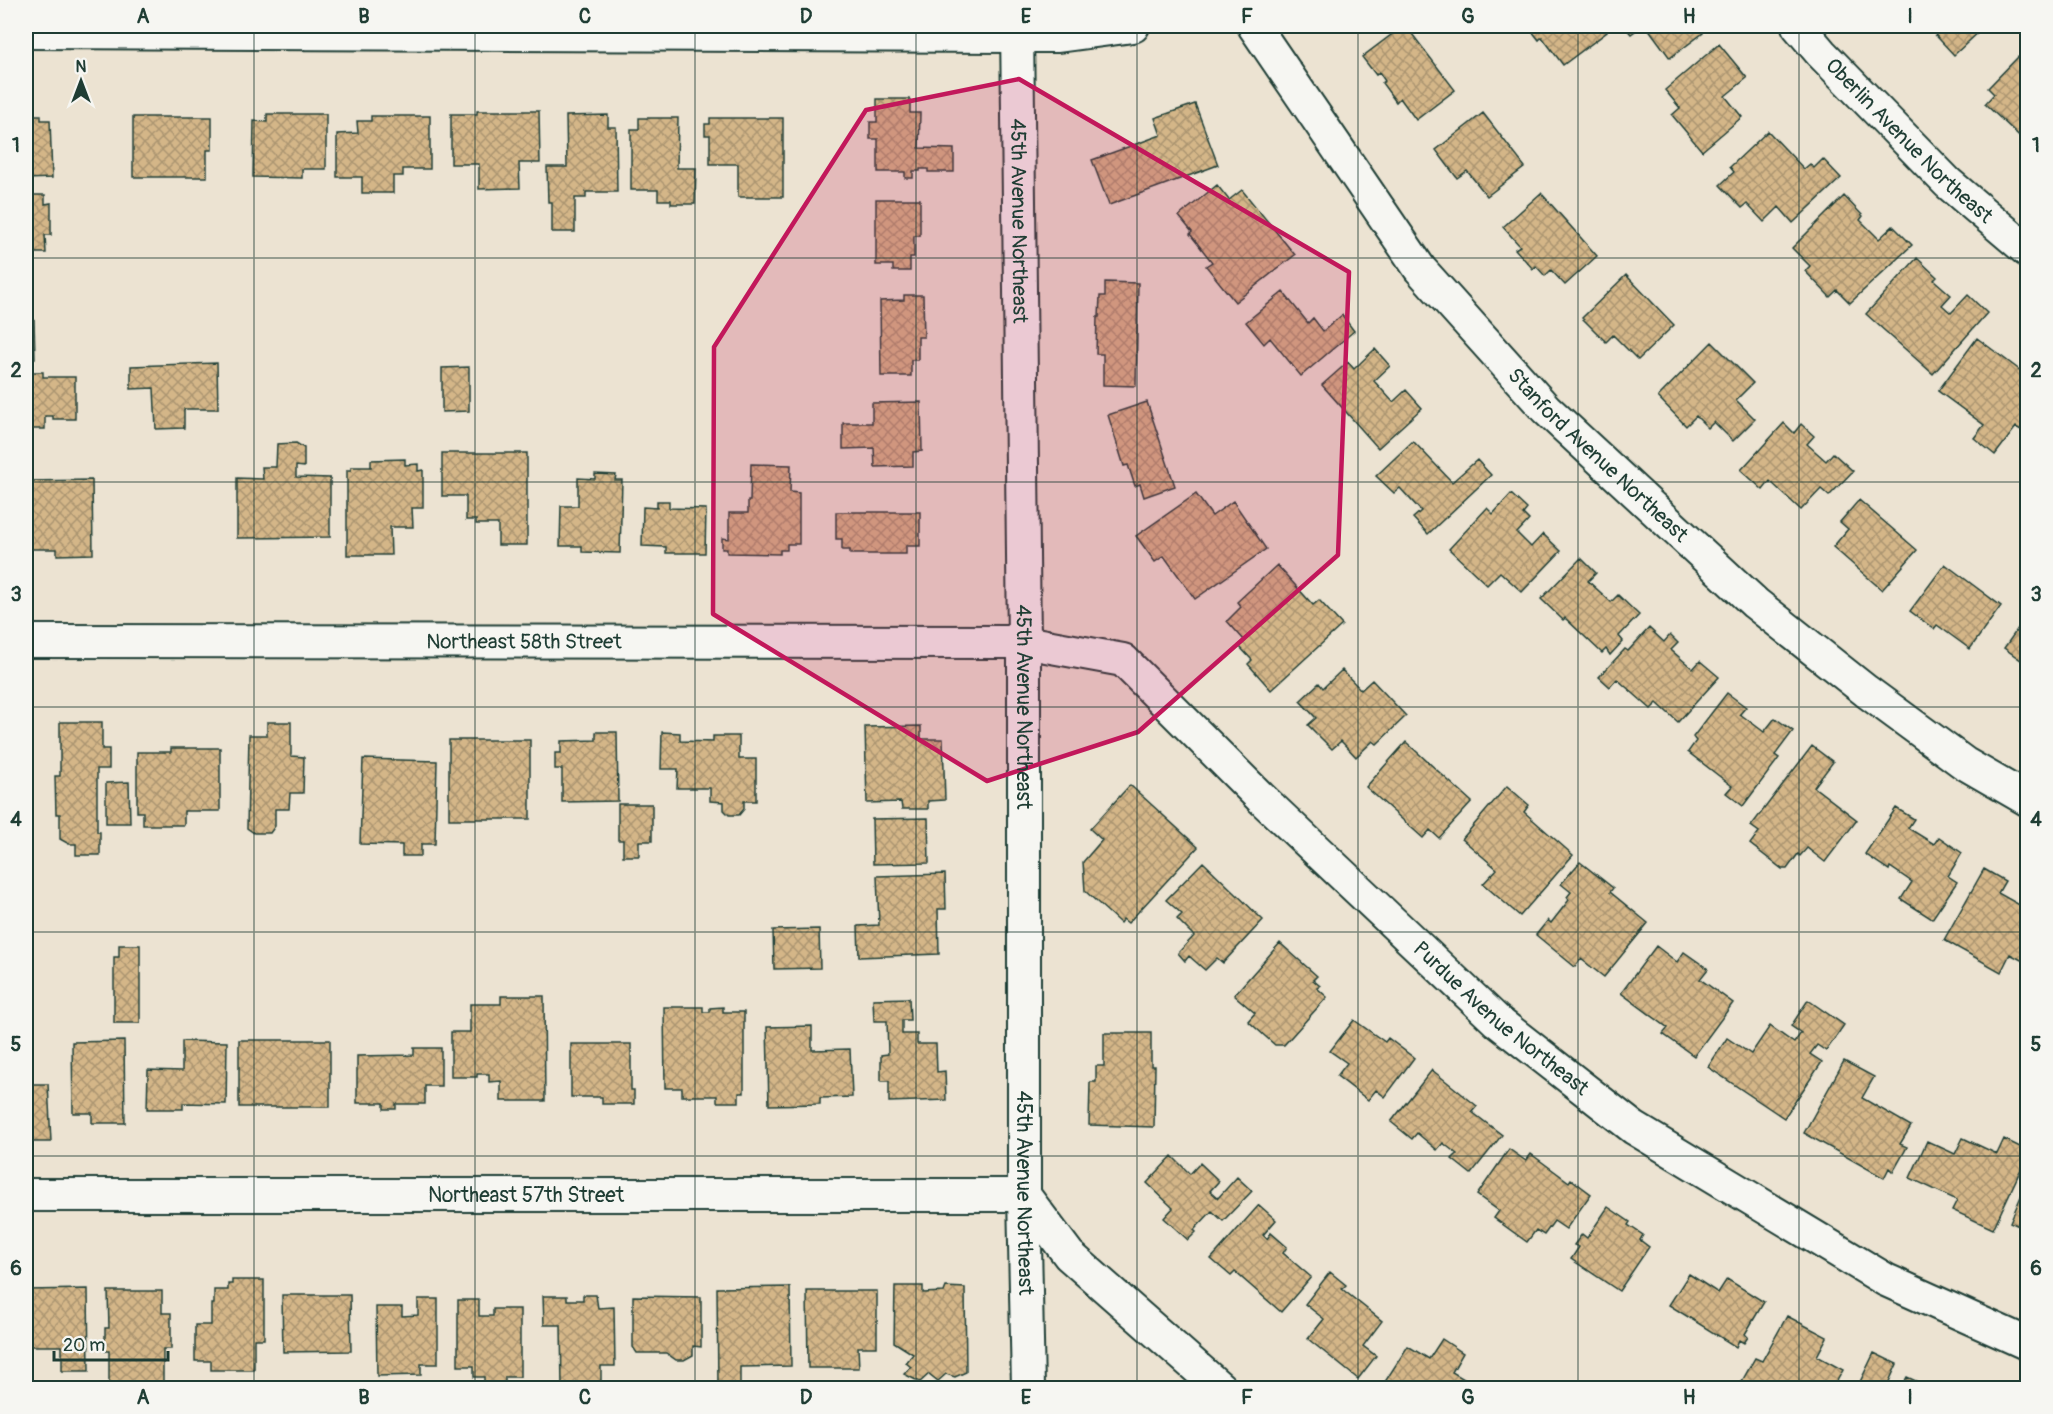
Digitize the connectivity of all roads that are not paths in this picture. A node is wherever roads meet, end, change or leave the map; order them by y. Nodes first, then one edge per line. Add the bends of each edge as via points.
1 (1133, 26) edge
2 (1254, 26) edge
3 (1798, 26) edge
4 (438, 30) edge
5 (1016, 31) edge
6 (26, 32) edge
7 (2028, 251) edge
8 (26, 641) edge
9 (1024, 642) junction
10 (2028, 800) edge
11 (26, 1195) edge
12 (1024, 1195) junction
13 (2028, 1344) edge
14 (1028, 1389) edge
15 (1220, 1389) edge

1 - 5 street via 1058,36
2 - 10 street, Stanford Avenue Northeast via 1420,269 1546,409 1755,603 1964,764
3 - 7 street, Oberlin Avenue Northeast via 1948,183
4 - 5 street
4 - 6 street
5 - 9 street, 45th Avenue Northeast
8 - 9 street, Northeast 58th Street
9 - 12 street, 45th Avenue Northeast
9 - 13 street, Purdue Avenue Northeast via 1123,660 1268,805 1497,1021 1634,1128 1886,1280
11 - 12 street, Northeast 57th Street
12 - 14 street, 45th Avenue Northeast
12 - 15 street via 1069,1255

